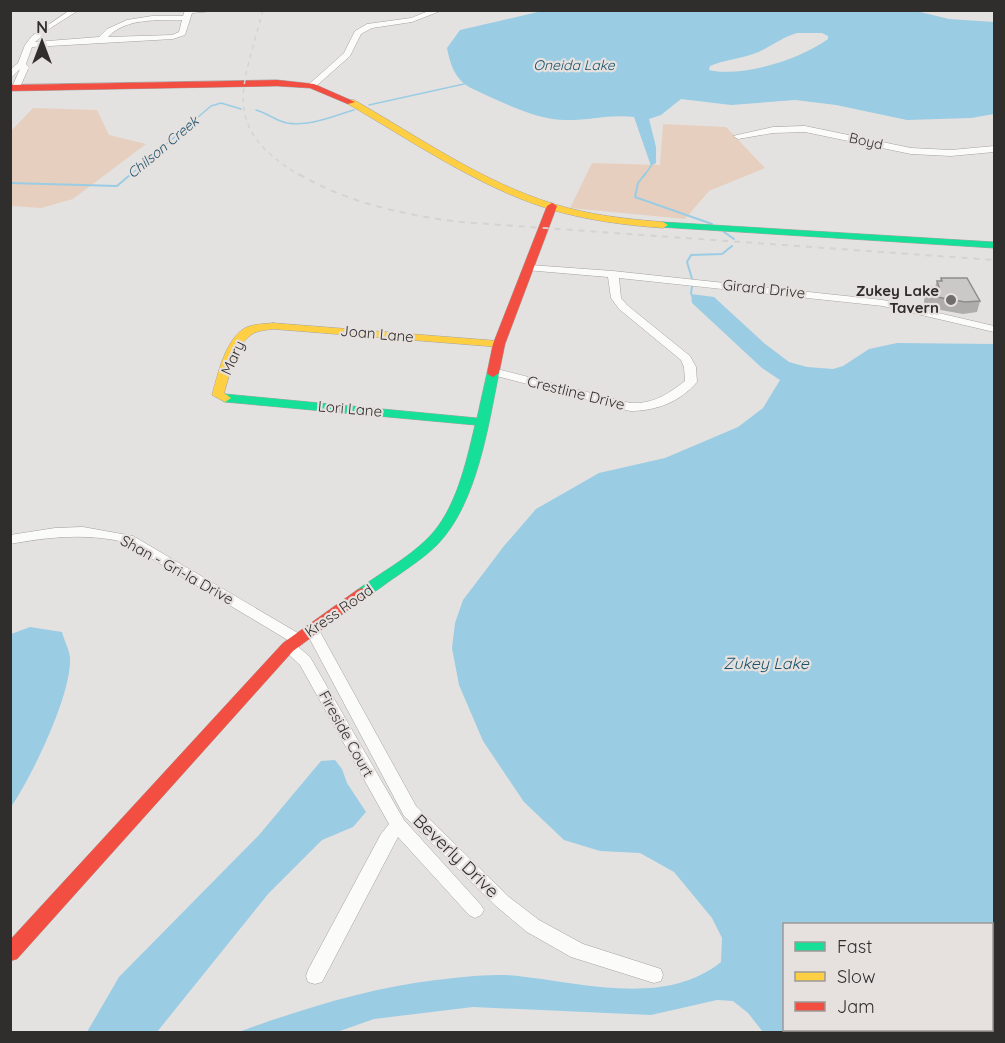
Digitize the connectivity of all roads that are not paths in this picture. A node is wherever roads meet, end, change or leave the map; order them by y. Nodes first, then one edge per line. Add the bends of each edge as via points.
1 (76, 10) edge
2 (220, 10) edge
3 (440, 10) edge
4 (188, 13) edge
5 (102, 39) junction
6 (29, 45) junction
7 (12, 84) edge
8 (310, 86) junction
9 (738, 136) dead end
10 (994, 149) edge
11 (552, 206) junction
12 (994, 245) edge
13 (530, 268) junction
14 (613, 274) junction
15 (256, 328) joint
16 (994, 328) edge
17 (499, 344) junction
18 (493, 372) junction
19 (218, 395) joint
20 (482, 422) junction
21 (10, 540) edge
22 (299, 639) junction
23 (398, 825) junction
24 (475, 910) dead end
25 (10, 953) edge
26 (654, 975) dead end
27 (315, 976) dead end

1 - 6 street via 38,32
2 - 4 street
3 - 8 street via 412,20 370,26 358,33 347,54
4 - 5 street via 135,20
4 - 5 street via 182,33 172,37
5 - 6 street
6 - 7 street via 22,64 26,67
7 - 8 street
8 - 11 street via 348,100 504,188
9 - 10 street, Boyd via 805,129 911,151
11 - 12 street via 596,217 648,223
11 - 13 street, Kress Road
13 - 14 street, Girard Drive
13 - 17 street, Kress Road
14 - 16 street, Girard Drive via 883,303
14 - 18 street, Crestline Drive via 616,298 686,358 691,382 664,403 636,408
15 - 17 street, Joan Lane via 273,326
15 - 19 street, Mary via 242,337
17 - 18 street, Kress Road
18 - 20 street, Kress Road
19 - 20 street, Lori Lane via 228,400
20 - 22 street, Kress Road via 451,516 433,541
21 - 22 street, Shan - Gri-la Drive via 73,530 128,539
22 - 23 street, Fireside Court via 305,661
22 - 25 street, Kress Road
22 - 26 street, Beverly Drive via 410,811 503,902 533,926 578,951
23 - 24 street, Fireside Court
23 - 27 street via 387,838

